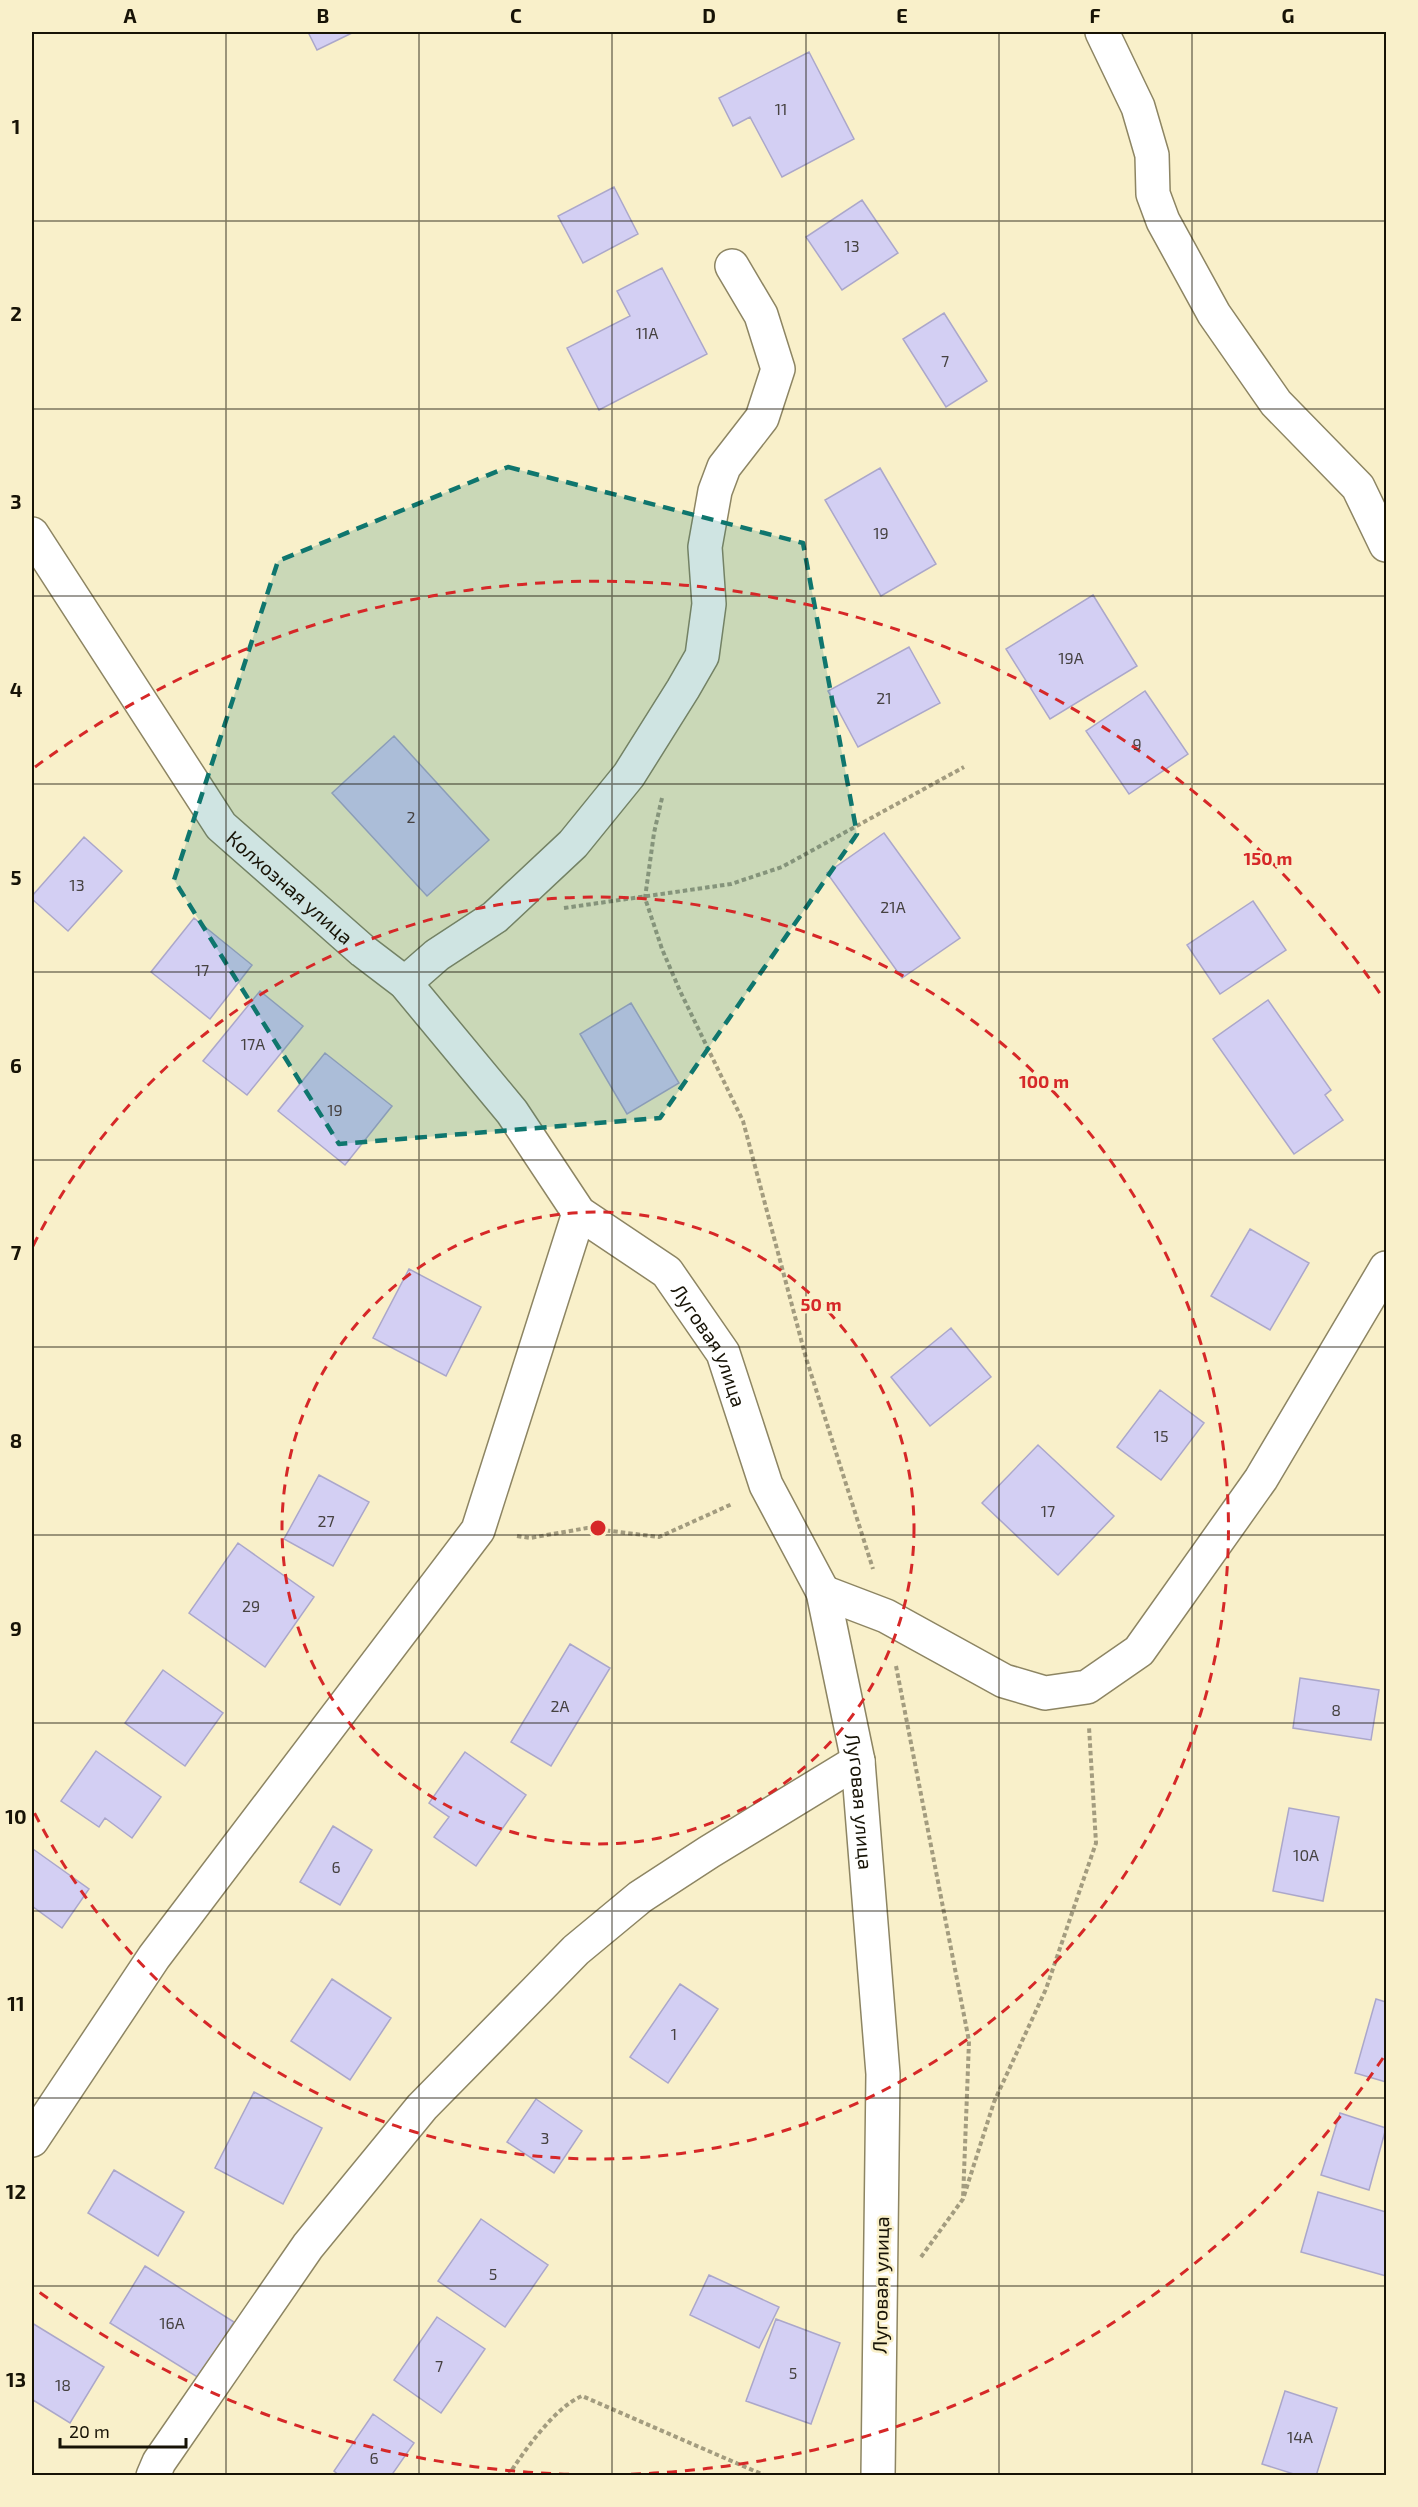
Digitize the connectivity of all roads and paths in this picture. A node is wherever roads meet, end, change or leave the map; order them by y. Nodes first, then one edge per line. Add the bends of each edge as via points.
1 (1102, 32) edge
2 (732, 266) dead end
3 (32, 534) edge
4 (1386, 545) edge
5 (964, 766) dead end
6 (665, 786) dead end
7 (645, 898) junction
8 (561, 908) dead end
9 (405, 983) junction
10 (579, 1213) junction
11 (1386, 1268) edge
12 (766, 1485) junction
13 (478, 1530) junction
14 (823, 1592) junction
15 (886, 1616) junction
16 (1087, 1687) junction
17 (858, 1761) junction
18 (32, 2140) edge
19 (153, 2475) edge
20 (508, 2475) edge
21 (766, 2475) edge
22 (878, 2475) edge

1 - 4 street via 1138,107 1152,155 1153,194 1168,231 1214,314 1276,404 1358,487
2 - 9 street via 761,315 778,369 762,418 724,467 715,492 705,547 709,604 702,656 629,775 573,844 495,917 437,955
3 - 9 street, Колхозная улица via 221,826
5 - 7 path via 782,867 731,884
6 - 7 path
7 - 8 path
7 - 15 path via 680,991 743,1121 806,1358
9 - 10 street, Колхозная улица via 512,1112
10 - 12 street, Луговая улица via 667,1272 717,1344
10 - 13 street
11 - 16 street via 1261,1479 1138,1651
12 - 13 path via 722,1510 659,1537 587,1527 530,1538
12 - 14 street, Луговая улица
13 - 18 street via 154,1957
14 - 15 street
14 - 17 street, Луговая улица
15 - 16 street via 1004,1681 1045,1693
15 - 16 path via 969,2041 963,2199 994,2102 1046,1989 1096,1843
17 - 19 street via 640,1897 576,1950 536,1990 422,2107 308,2246
17 - 22 street, Луговая улица via 883,2074
20 - 21 path via 569,2401 582,2396

